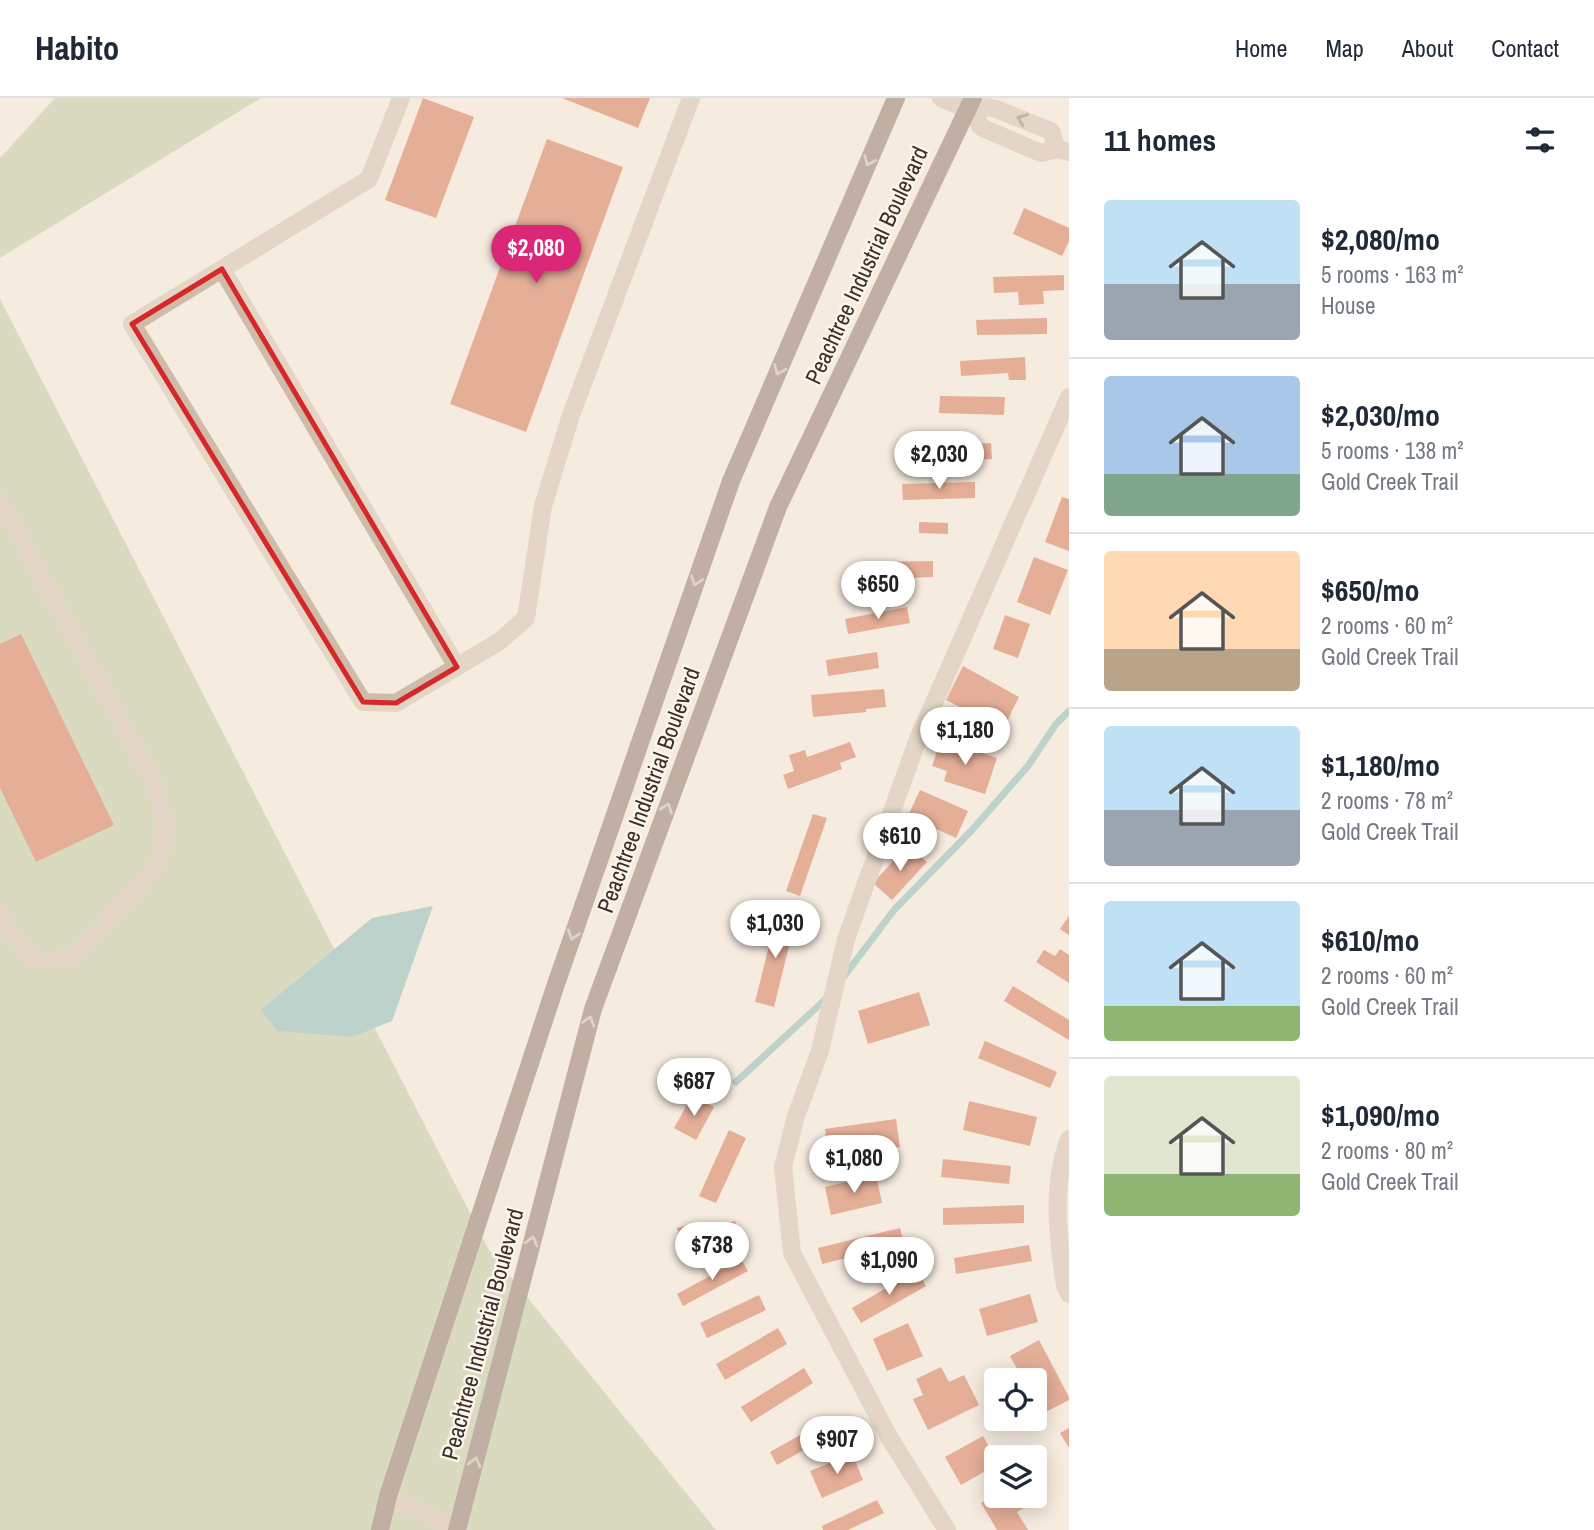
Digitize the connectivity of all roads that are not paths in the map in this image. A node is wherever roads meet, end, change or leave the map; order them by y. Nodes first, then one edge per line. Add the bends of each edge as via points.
1 (401, 98) edge
2 (691, 98) edge
3 (896, 98) edge
4 (941, 98) edge
5 (972, 106) edge
6 (1063, 150) edge
7 (222, 269) junction
8 (1069, 397) edge
9 (0, 501) edge
10 (457, 667) junction
11 (0, 914) edge
12 (1069, 1139) edge
13 (1069, 1294) edge
14 (388, 1496) junction
15 (458, 1529) edge
16 (380, 1530) edge
17 (947, 1530) edge

1 - 7 street via 369,179
2 - 10 street via 570,415 543,506 526,618 500,641
3 -> 14 main road, Peachtree Industrial Boulevard via 731,481 558,976
4 - 5 street
5 - 6 street via 985,129 1041,153
15 -> 5 main road, Peachtree Industrial Boulevard via 593,1009 778,507
7 - 10 street
7 - 10 street via 132,324 363,702 396,703
8 - 17 street via 918,739 846,939 820,1051 783,1167 792,1252 889,1437
9 - 11 street via 155,784 167,830 156,867 72,959 36,960 11,934
12 - 13 street via 1062,1157 1057,1230
14 - 15 street
14 - 16 main road, Peachtree Industrial Boulevard

